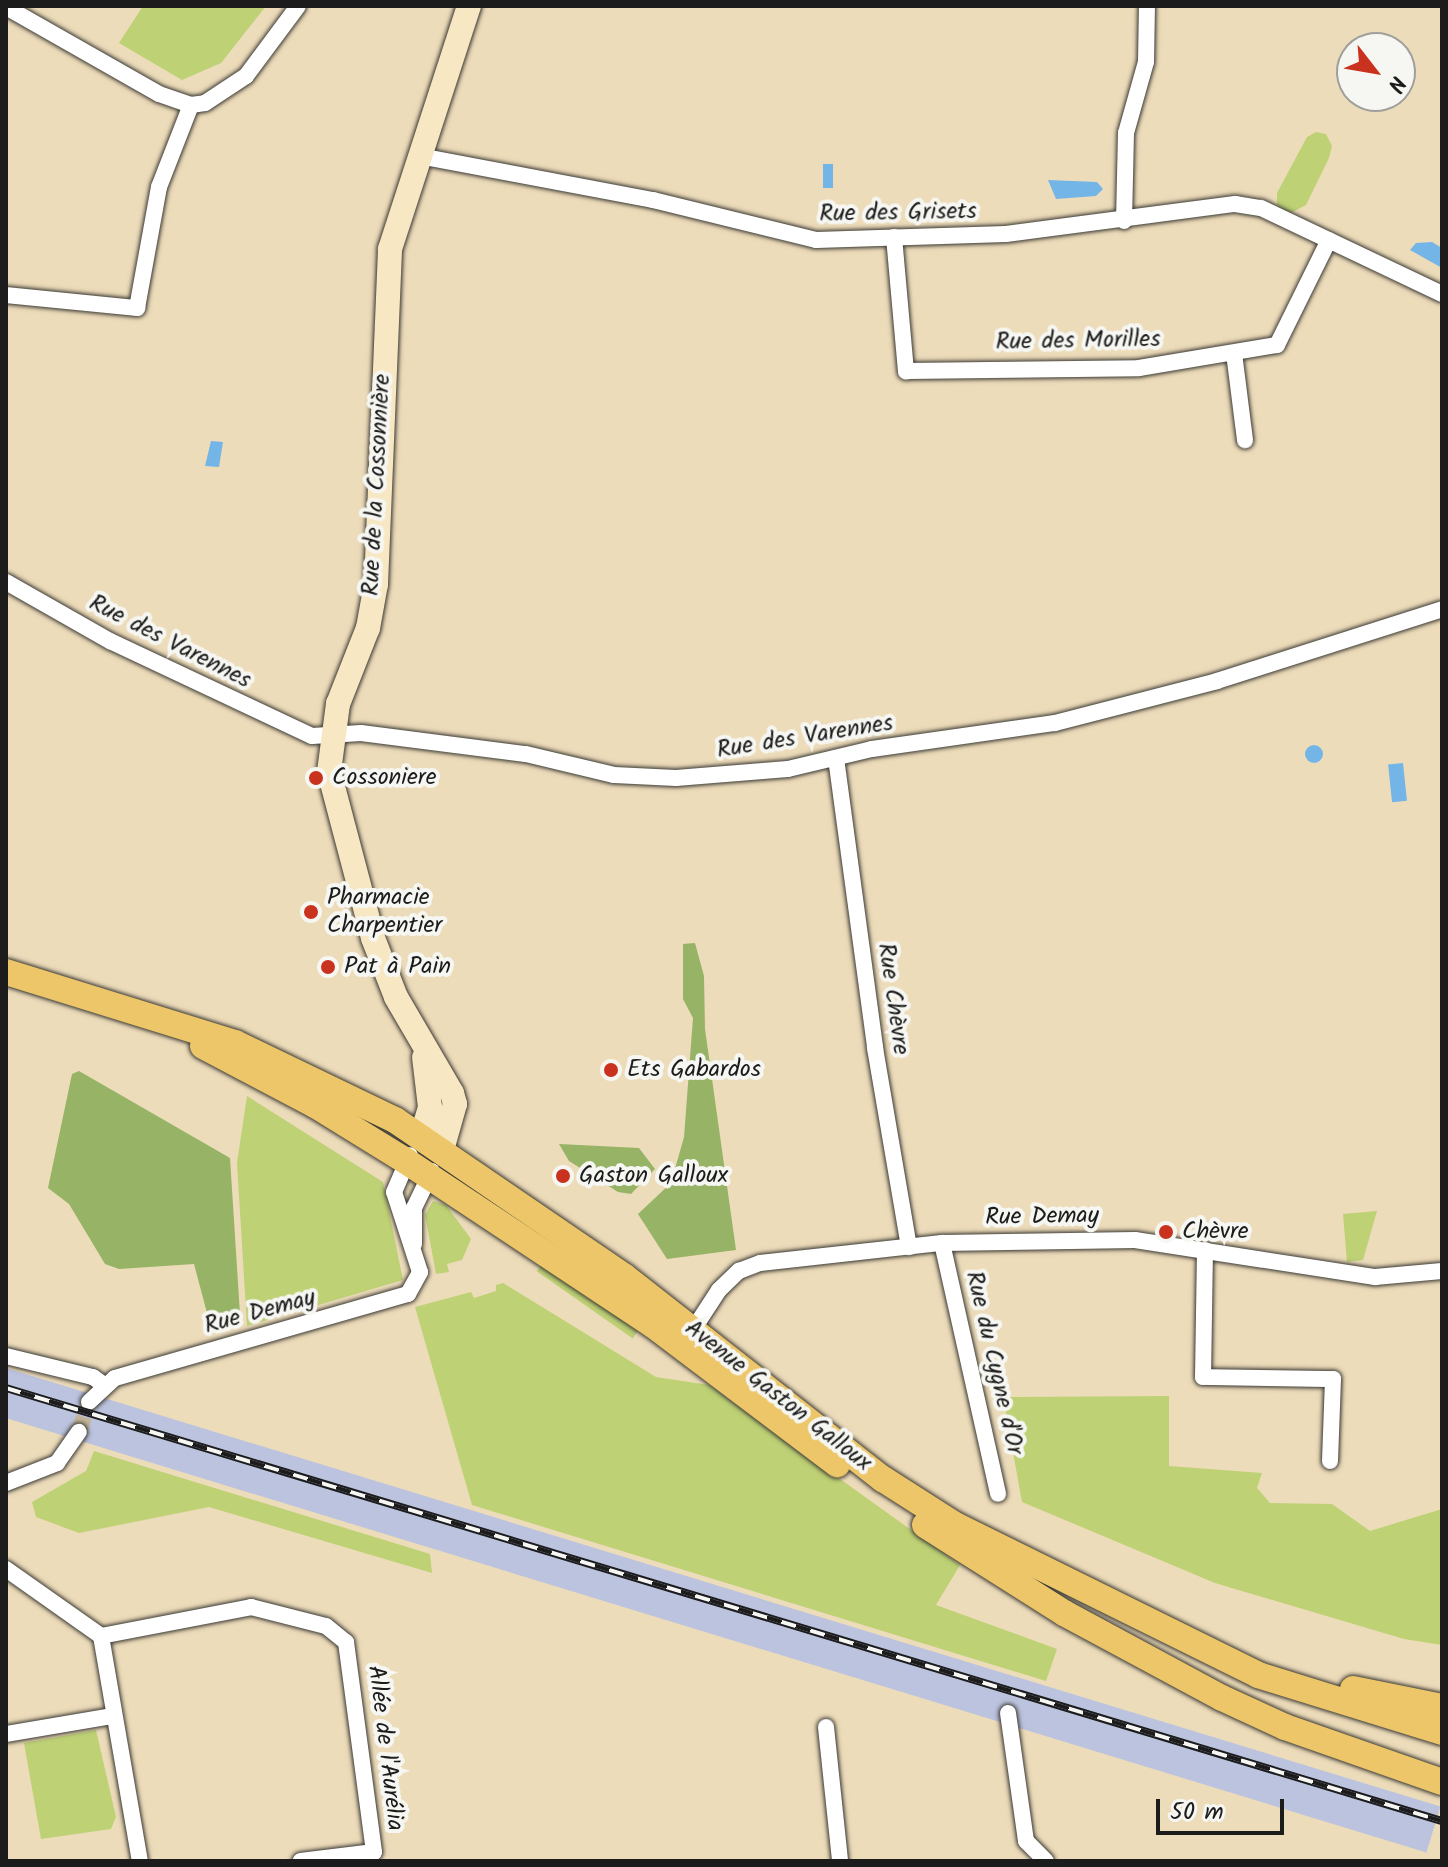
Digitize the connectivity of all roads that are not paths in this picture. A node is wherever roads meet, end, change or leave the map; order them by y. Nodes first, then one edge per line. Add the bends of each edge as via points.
1 (298, 6) edge
2 (469, 6) edge
3 (1147, 6) edge
4 (6, 7) edge
5 (191, 105) junction
6 (420, 156) junction
7 (1124, 221) junction
8 (894, 237) junction
9 (1329, 240) junction
10 (1442, 294) edge
11 (6, 295) edge
12 (1234, 353) junction
13 (1245, 440) dead end
14 (6, 582) edge
15 (1442, 609) edge
16 (331, 735) junction
17 (836, 758) junction
18 (6, 972) edge
19 (139, 1013) junction
20 (432, 1144) junction
21 (406, 1161) junction
22 (429, 1176) junction
23 (942, 1243) junction
24 (909, 1247) junction
25 (1205, 1250) junction
26 (415, 1253) junction
27 (1442, 1271) edge
28 (687, 1338) junction
29 (6, 1356) edge
30 (104, 1385) junction
31 (89, 1402) tunnel mouth
32 (79, 1432) tunnel mouth
33 (1330, 1461) dead end
34 (6, 1483) edge
35 (998, 1494) dead end
36 (919, 1521) junction
37 (6, 1569) edge
38 (101, 1636) junction
39 (1262, 1676) junction
40 (1442, 1707) edge
41 (1008, 1713) dead end
42 (112, 1716) junction
43 (826, 1727) dead end
44 (1442, 1732) edge
45 (6, 1734) edge
46 (1442, 1782) edge
47 (140, 1861) edge
48 (301, 1861) edge
49 (840, 1861) edge
50 (1046, 1861) edge

1 - 5 street via 246,76 205,103
2 - 6 street, Rue de la Cossonnière
3 - 7 street via 1146,62 1126,133
4 - 5 street via 159,94
5 - 11 street via 159,187 137,308
6 - 8 street, Rue des Grisets via 670,204 816,240
6 - 16 street, Rue de la Cossonnière via 390,249 376,584 368,628
7 - 8 street, Rue des Grisets via 1006,234
7 - 9 street, Rue des Grisets via 1235,204 1261,208
8 - 12 street, Rue des Morilles via 906,371 1139,368
9 - 10 street, Rue des Grisets
9 - 12 street, Rue des Morilles via 1277,345
12 - 13 street
14 - 16 street, Rue des Varennes via 110,641 264,716 312,736
15 - 17 street, Rue des Varennes via 1217,681 1055,723
16 - 17 street, Rue des Varennes via 361,733 526,754 614,775 676,778 788,769
16 - 20 street, Rue de la Cossonnière via 329,772 373,938 423,1050 431,1087
17 - 24 street, Rue Chèvre via 875,1048
18 - 19 main road, Avenue Gaston Galloux
19 - 20 main road, Avenue Gaston Galloux via 235,1043 311,1076
19 - 21 main road, Avenue Gaston Galloux via 315,1105
20 - 21 street
20 - 22 street, Rue Demay
20 - 28 main road, Avenue Gaston Galloux
21 - 22 main road, Avenue Gaston Galloux
21 - 26 street via 394,1192 395,1208
22 - 26 street, Rue Demay via 414,1208
22 - 28 main road, Avenue Gaston Galloux
23 - 24 street, Rue Demay
23 - 25 street, Rue Demay via 1135,1240
23 - 35 street, Rue du Cygne d'Or
24 - 28 street, Rue Demay via 760,1263 739,1271 719,1290
25 - 27 street, Rue Demay via 1375,1277
25 - 33 street via 1203,1377 1333,1379
26 - 30 street, Rue Demay via 418,1283 396,1300
28 - 36 main road, Avenue Gaston Galloux
28 - 39 main road, Avenue Gaston Galloux via 955,1525
29 - 30 street via 93,1377
30 - 31 street
32 - 34 street via 57,1463
36 - 39 main road via 1117,1628 1235,1674
36 - 46 main road via 1064,1613 1222,1698 1285,1727
37 - 38 street
38 - 42 street
38 - 48 street, Allée de l'Aurélia via 251,1607 326,1626 346,1642 374,1852
39 - 40 main road
39 - 44 main road, Avenue Gaston Galloux
41 - 50 street via 1026,1841
42 - 45 street
42 - 47 street
43 - 49 street

